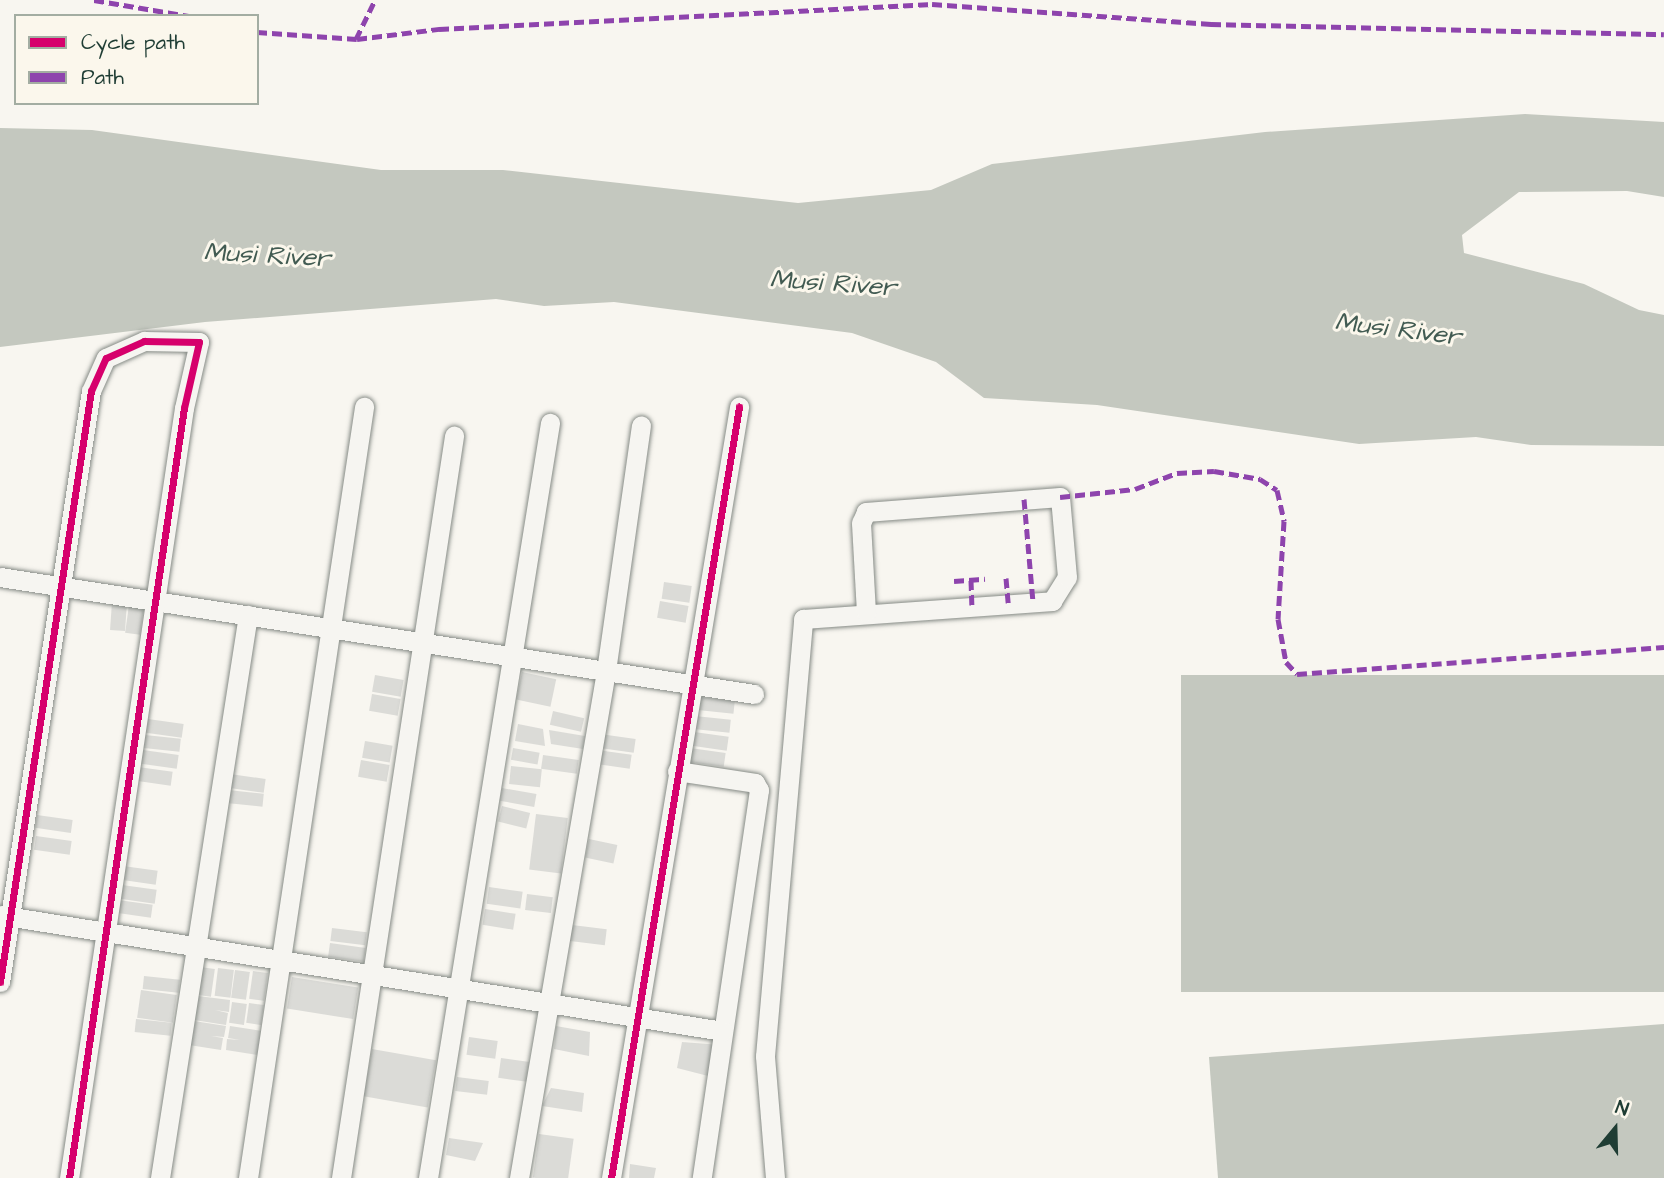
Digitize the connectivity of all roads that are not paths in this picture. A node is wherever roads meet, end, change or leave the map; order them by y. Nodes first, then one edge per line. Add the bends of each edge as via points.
1 (364, 407) dead end
2 (739, 407) dead end
3 (550, 423) dead end
4 (641, 425) dead end
5 (454, 436) dead end
6 (0, 577) edge
7 (61, 586) junction
8 (155, 601) junction
9 (866, 612) junction
10 (248, 615) junction
11 (330, 628) junction
12 (422, 642) junction
13 (514, 657) junction
14 (606, 671) junction
15 (692, 685) junction
16 (754, 694) dead end
17 (677, 771) junction
18 (5, 916) edge
19 (105, 932) junction
20 (195, 947) junction
21 (282, 962) junction
22 (372, 977) junction
23 (0, 982) edge
24 (462, 991) junction
25 (548, 1004) junction
26 (634, 1017) junction
27 (723, 1031) junction
28 (69, 1178) edge
29 (160, 1178) edge
30 (248, 1178) edge
31 (341, 1178) edge
32 (428, 1178) edge
33 (519, 1178) edge
34 (611, 1178) edge
35 (702, 1178) edge
36 (775, 1178) edge

1 - 11 street
2 - 15 street
3 - 13 street
4 - 14 street
5 - 12 street
6 - 7 street
7 - 8 street
7 - 8 street via 92,391 106,358 144,341 199,342
7 - 18 street
8 - 10 street
8 - 19 street
9 - 9 street via 1052,601 1067,577 1060,497 866,512 861,523
9 - 36 street via 803,619 765,1056
10 - 11 street
10 - 20 street
11 - 12 street
11 - 21 street
12 - 13 street
12 - 22 street
13 - 14 street
13 - 24 street
14 - 15 street
14 - 25 street
15 - 16 street
15 - 17 street
17 - 26 street
17 - 27 street via 755,783 759,790
18 - 19 street
18 - 23 street
19 - 20 street
19 - 28 street
20 - 21 street
20 - 29 street
21 - 22 street
21 - 30 street
22 - 24 street
22 - 31 street
24 - 25 street
24 - 32 street
25 - 26 street
25 - 33 street
26 - 27 street
26 - 34 street
27 - 35 street

